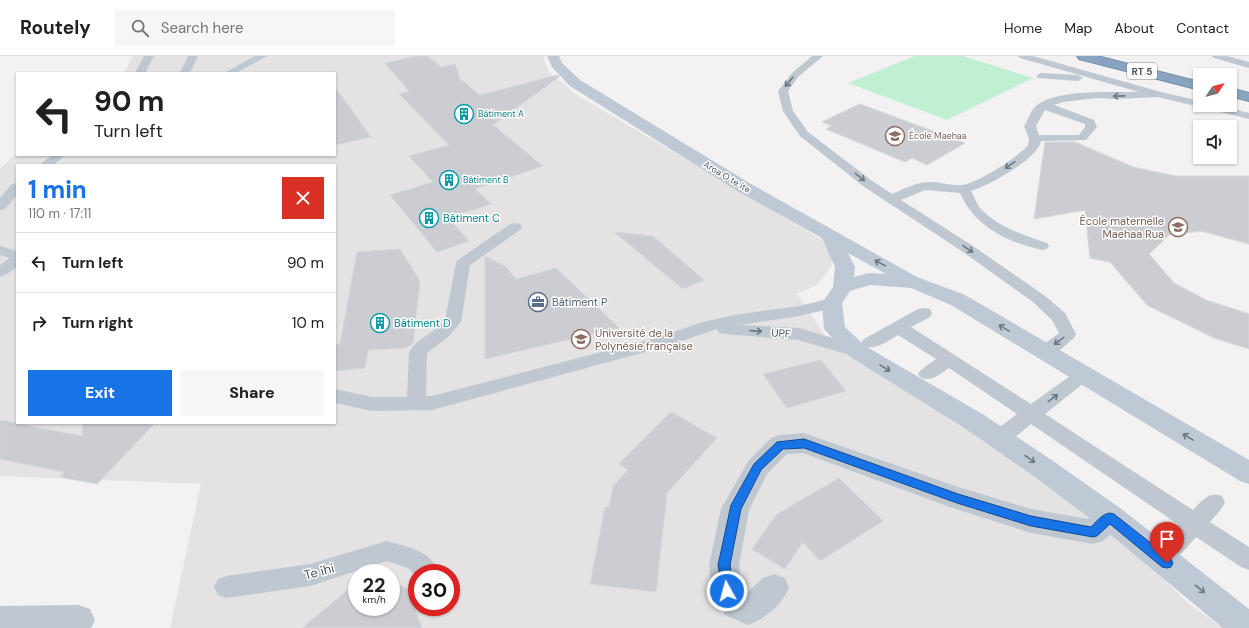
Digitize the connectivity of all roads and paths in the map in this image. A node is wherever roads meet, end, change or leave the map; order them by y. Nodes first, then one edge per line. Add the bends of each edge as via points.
1 (149, 56) edge
2 (193, 56) edge
3 (262, 56) edge
4 (553, 56) edge
5 (818, 56) edge
6 (1023, 56) edge
7 (1084, 56) edge
8 (1119, 56) edge
9 (1217, 56) edge
10 (1249, 65) edge
11 (141, 72) edge
12 (185, 72) edge
13 (231, 72) edge
14 (1193, 74) edge
15 (1041, 76) dead end
16 (1098, 77) junction
17 (1193, 84) edge
18 (1237, 84) edge
19 (1249, 87) edge
20 (1158, 94) junction
21 (1237, 94) edge
22 (1249, 97) edge
23 (1193, 102) edge
24 (1043, 106) junction
25 (1233, 112) edge
26 (1249, 116) edge
27 (1035, 138) junction
28 (58, 156) edge
29 (46, 164) edge
30 (16, 189) edge
31 (964, 189) junction
32 (892, 199) junction
33 (0, 206) edge
34 (516, 227) dead end
35 (832, 236) junction
36 (1042, 246) dead end
37 (0, 250) edge
38 (16, 256) edge
39 (16, 261) edge
40 (0, 272) edge
41 (914, 282) junction
42 (838, 295) junction
43 (924, 313) dead end
44 (703, 327) junction
45 (898, 327) junction
46 (864, 347) junction
47 (1045, 352) junction
48 (949, 359) junction
49 (927, 374) dead end
50 (1084, 375) junction
51 (336, 396) edge
52 (416, 404) junction
53 (1032, 415) junction
54 (999, 438) junction
55 (1249, 473) edge
56 (1214, 502) dead end
57 (1110, 517) junction
58 (1194, 523) junction
59 (1173, 547) dead end
60 (1249, 560) edge
61 (420, 564) edge
62 (226, 588) dead end
63 (774, 588) dead end
64 (80, 620) dead end
65 (0, 622) edge
66 (1248, 628) edge

1 - 11 lane
2 - 12 lane
3 - 13 lane
4 - 35 main road, Aroa O te ite via 556,64 587,91 743,186
5 -> 32 lane via 785,87 783,91 788,111 804,134
6 - 16 lane
7 - 17 highway, RT 5
8 - 14 highway, RT 5
9 - 10 lane
15 - 16 lane via 1070,79
16 - 20 lane
18 - 19 highway
20 - 23 lane
20 -> 24 lane via 1086,96 1061,99
21 - 22 highway
24 - 27 lane via 1030,126
24 - 27 lane via 1090,122 1091,127 1082,138
25 - 26 lane
27 -> 31 lane via 1035,146 1031,151 983,182
28 - 29 lane
30 - 33 lane
31 - 32 lane via 928,186
31 - 36 lane via 977,212 998,229
32 -> 47 lane via 1039,299 1059,318 1068,334
34 - 52 lane via 463,263 453,322 418,352
41 -> 35 main road, Aroa O te ite
35 - 42 main road via 845,267
37 - 38 lane
39 - 40 lane
41 - 42 main road via 869,279
47 -> 41 main road via 958,300
42 - 44 lane via 799,311
42 - 46 main road via 835,329
43 - 45 lane
44 -> 46 lane, UPF via 799,334
44 - 52 lane via 646,346 488,389 432,403
45 - 46 lane
45 - 48 lane
46 -> 54 main road
47 - 50 main road
48 - 49 lane
48 - 53 lane
53 -> 50 lane
55 -> 50 main road
51 - 52 lane via 372,404
53 - 54 lane
53 - 58 lane
54 -> 57 main road
56 - 58 lane
57 - 63 street via 1093,532 1031,521 804,444 780,445 758,467 735,509 724,565 727,591 736,605 748,610
57 -> 66 main road
58 - 59 lane
58 - 60 lane
61 - 62 lane, Te ihi via 416,560 387,551 310,575
64 - 65 street

